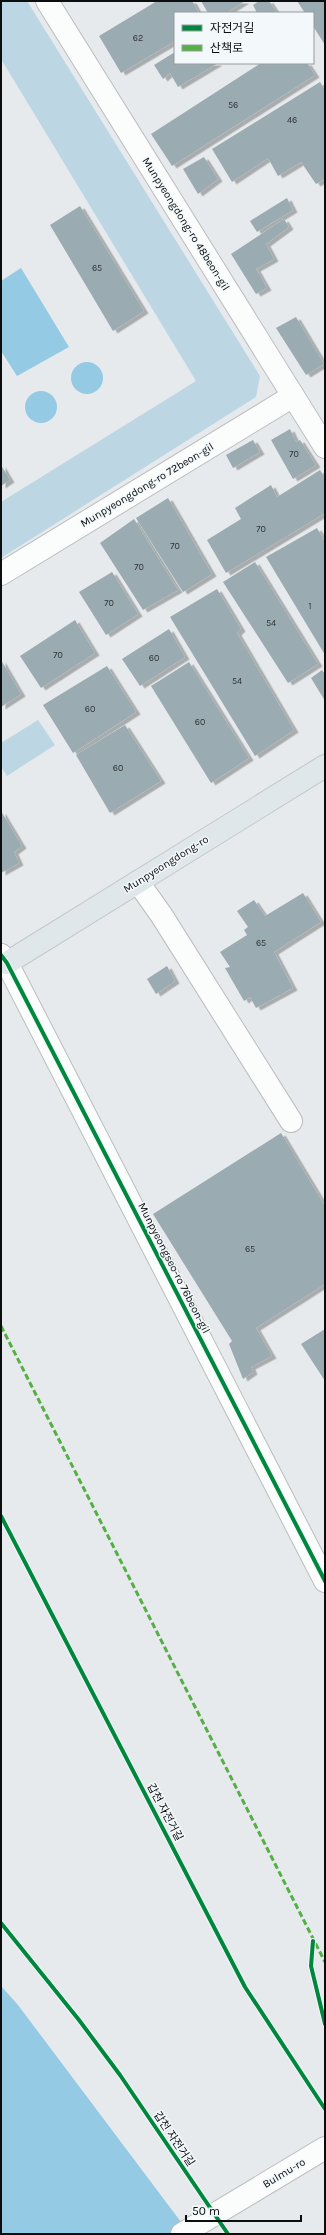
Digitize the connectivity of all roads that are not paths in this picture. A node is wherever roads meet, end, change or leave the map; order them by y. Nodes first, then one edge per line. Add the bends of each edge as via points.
1 (47, 1) edge
2 (293, 396) junction
3 (325, 448) edge
4 (1, 574) edge
5 (325, 766) edge
6 (138, 882) junction
7 (4, 959) edge
8 (291, 1121) dead end
9 (325, 1580) edge
10 (325, 2148) edge
11 (182, 2234) edge

1 - 2 street, Munpyeongdong-ro 48beon-gil
2 - 3 street, Munpyeongdong-ro 48beon-gil
2 - 4 street, Munpyeongdong-ro 72beon-gil
5 - 6 main road, Munpyeongdong-ro
6 - 7 main road, Munpyeongdong-ro
6 - 8 street
7 - 9 street, Munpyeongseo-ro 76beon-gil
10 - 11 street, Bulmu-ro

